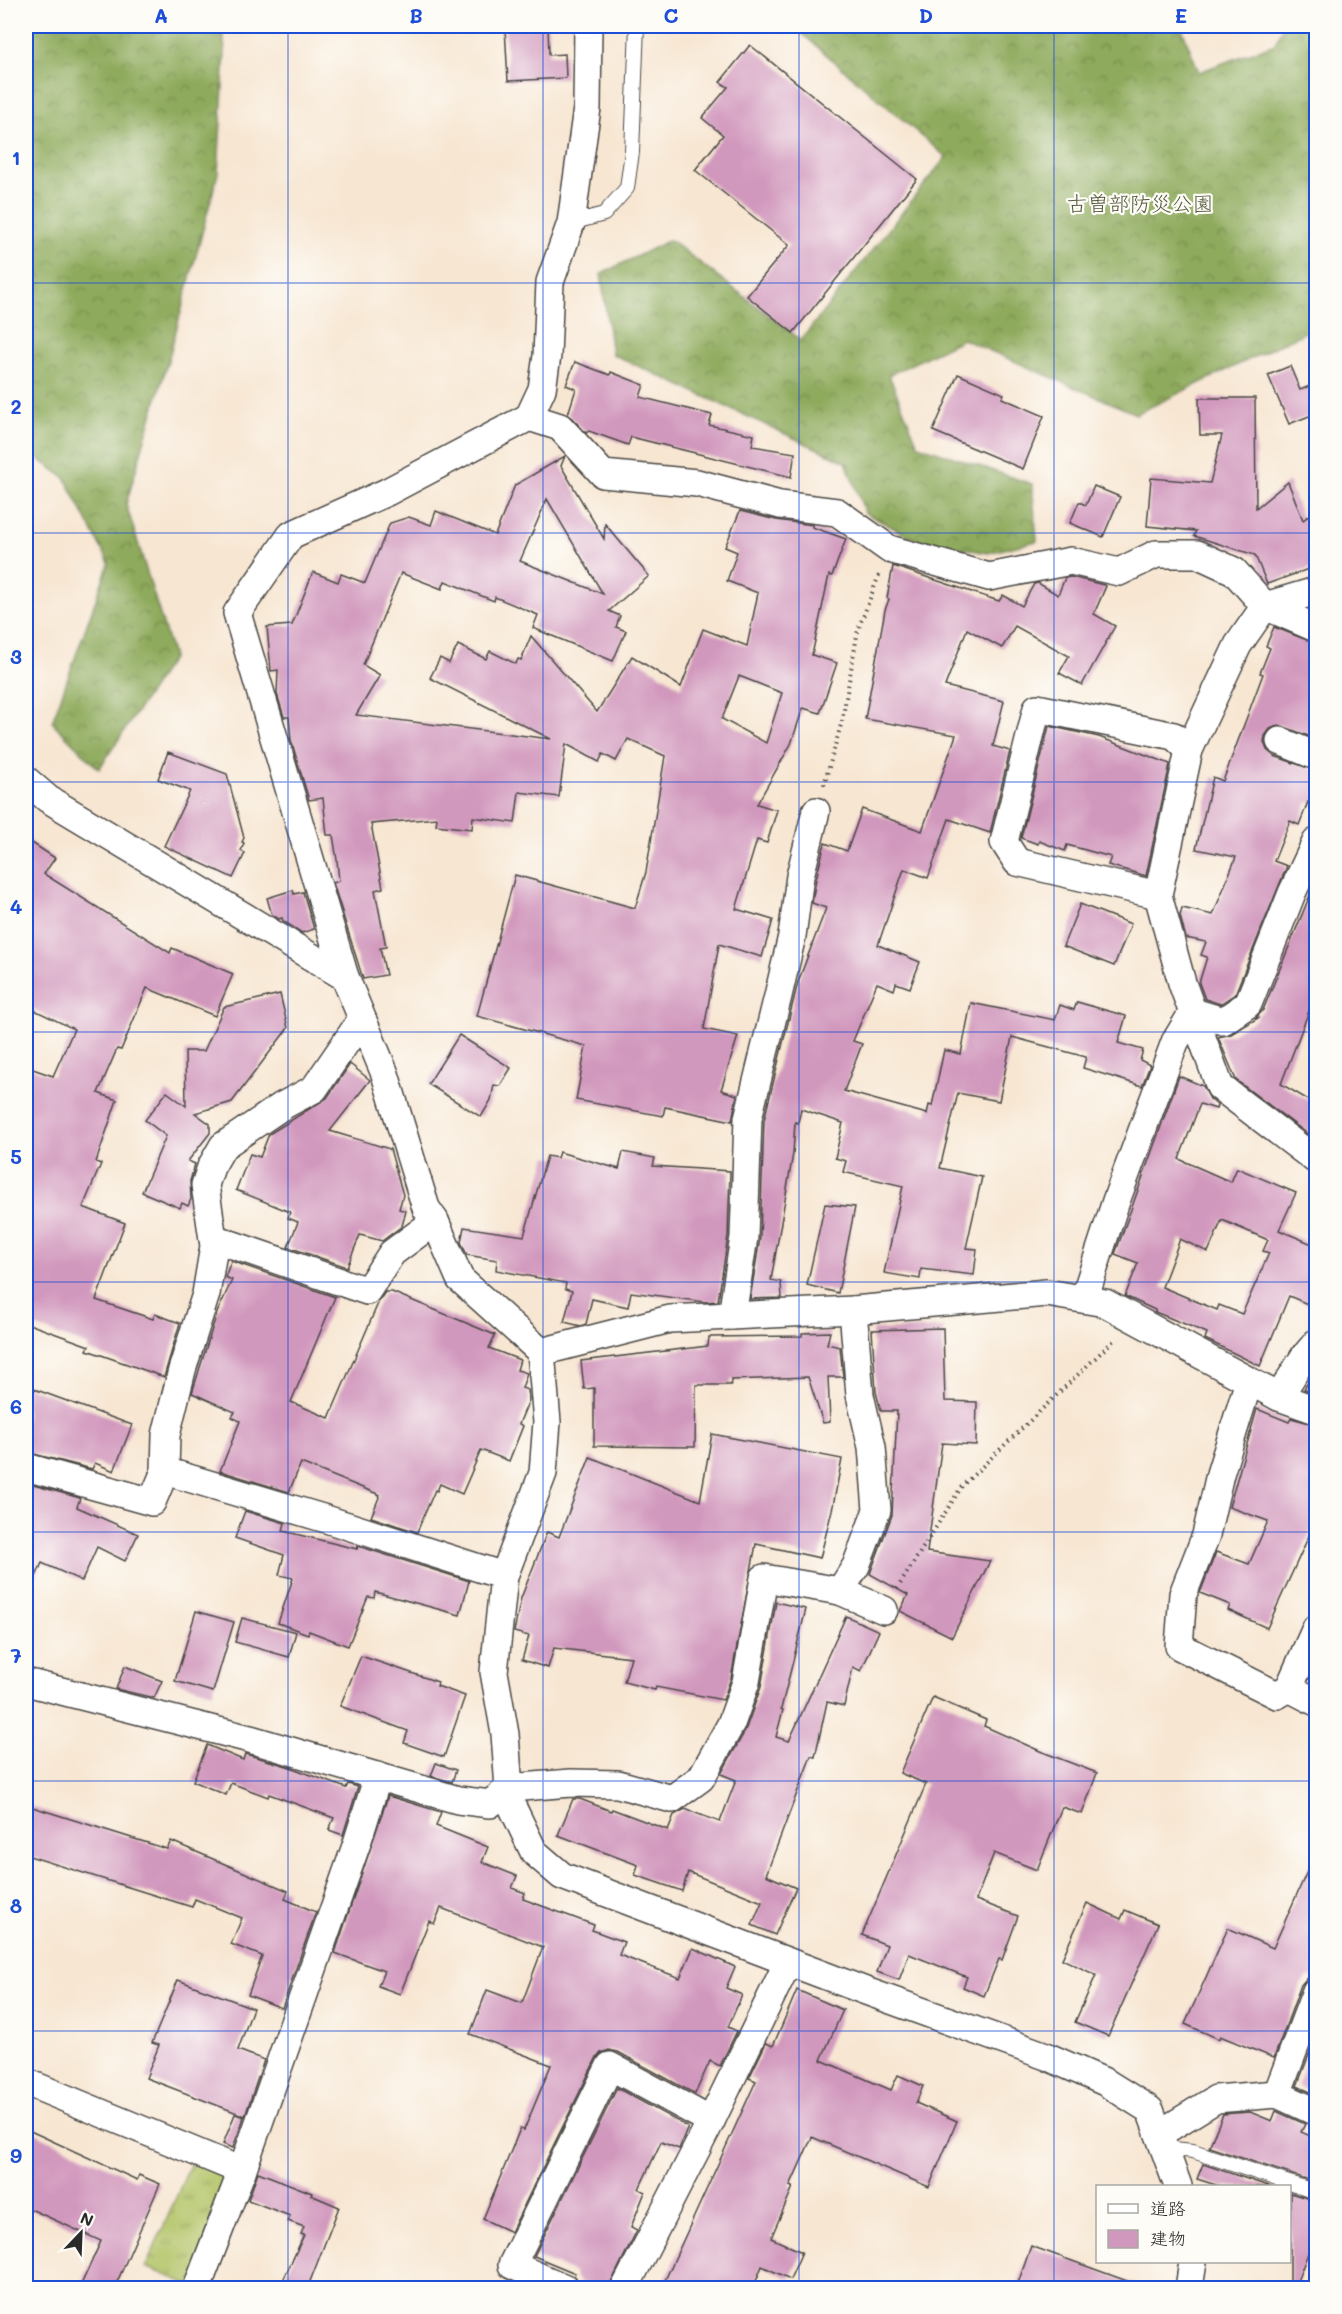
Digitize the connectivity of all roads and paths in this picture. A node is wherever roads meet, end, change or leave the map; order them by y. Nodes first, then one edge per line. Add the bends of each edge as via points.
1 (588, 26) edge
2 (637, 26) edge
3 (571, 223) junction
4 (529, 417) junction
5 (889, 549) junction
6 (1317, 591) edge
7 (1265, 606) junction
8 (1317, 628) edge
9 (1280, 741) dead end
10 (1189, 750) junction
11 (1317, 756) edge
12 (26, 780) edge
13 (816, 811) joint
14 (1317, 842) edge
15 (1158, 895) junction
16 (345, 977) junction
17 (1193, 1012) junction
18 (362, 1018) junction
19 (1317, 1160) edge
20 (435, 1221) junction
21 (213, 1238) junction
22 (1084, 1299) junction
23 (853, 1310) junction
24 (732, 1316) junction
25 (1134, 1318) junction
26 (1317, 1343) edge
27 (541, 1352) junction
28 (1249, 1381) junction
29 (1279, 1397) junction
30 (1317, 1410) edge
31 (26, 1467) edge
32 (165, 1471) junction
33 (504, 1576) junction
34 (840, 1591) junction
35 (884, 1610) joint
36 (1317, 1628) edge
37 (26, 1682) edge
38 (1289, 1688) junction
39 (1317, 1702) edge
40 (378, 1776) junction
41 (509, 1788) junction
42 (788, 1962) junction
43 (1317, 1991) edge
44 (26, 2082) edge
45 (1277, 2094) junction
46 (1317, 2112) edge
47 (711, 2121) junction
48 (1162, 2141) junction
49 (242, 2171) junction
50 (1177, 2185) edge
51 (1317, 2192) edge
52 (1192, 2263) edge
53 (197, 2289) edge
54 (565, 2289) edge
55 (625, 2289) edge
56 (1190, 2289) edge

1 - 3 street via 586,108
2 - 3 lane via 627,188 604,214
3 - 4 street via 550,282 542,389
4 - 5 street via 560,427 603,474 697,483 780,505 837,512
4 - 16 street via 387,492 291,535 237,613
5 - 7 street via 989,577 1071,561 1119,572 1156,554 1197,554 1234,571
5 - 13 path via 858,630 842,721
6 - 7 street
7 - 8 street
7 - 10 street via 1238,645
9 - 11 street
10 - 15 street
10 - 15 street via 1174,736 1037,708 1004,842 1017,862
12 - 16 street via 48,799
13 - 24 street via 785,966 748,1118 744,1237
14 - 17 street via 1292,893 1248,1004 1223,1021
15 - 17 street
16 - 18 street
17 - 19 street via 1220,1087
17 - 22 street via 1175,1042
18 - 20 street via 385,1074 426,1208
18 - 21 street via 314,1089 223,1146 206,1185
20 - 21 street via 392,1253 367,1292
20 - 27 street via 460,1280
21 - 32 street via 206,1294 166,1436
22 - 23 street via 1047,1293
22 - 25 street via 1105,1302
23 - 24 street
23 - 34 street via 860,1395 872,1447 877,1510 856,1566
24 - 27 street via 670,1319
25 - 28 street
25 - 35 path via 962,1486
26 - 29 street
27 - 33 street via 547,1422 543,1473
28 - 29 street
28 - 38 street via 1206,1535 1183,1594 1179,1646 1277,1695
29 - 30 street
31 - 32 street via 152,1502
32 - 33 street
33 - 41 street via 494,1672
34 - 35 street
34 - 41 street via 764,1578 746,1682 731,1724 701,1778 672,1799 618,1784
36 - 38 street
37 - 40 street via 220,1730
38 - 39 street
40 - 41 street via 458,1800 490,1804
40 - 49 street
41 - 42 street via 510,1802 534,1852 562,1876
42 - 47 street
42 - 48 street via 1046,2056 1104,2082 1150,2110
43 - 45 street
44 - 49 street
45 - 46 street
45 - 48 street via 1216,2098
47 - 54 street via 610,2066 512,2265
47 - 55 street
48 - 50 street
48 - 51 lane
49 - 53 street
52 - 56 street

